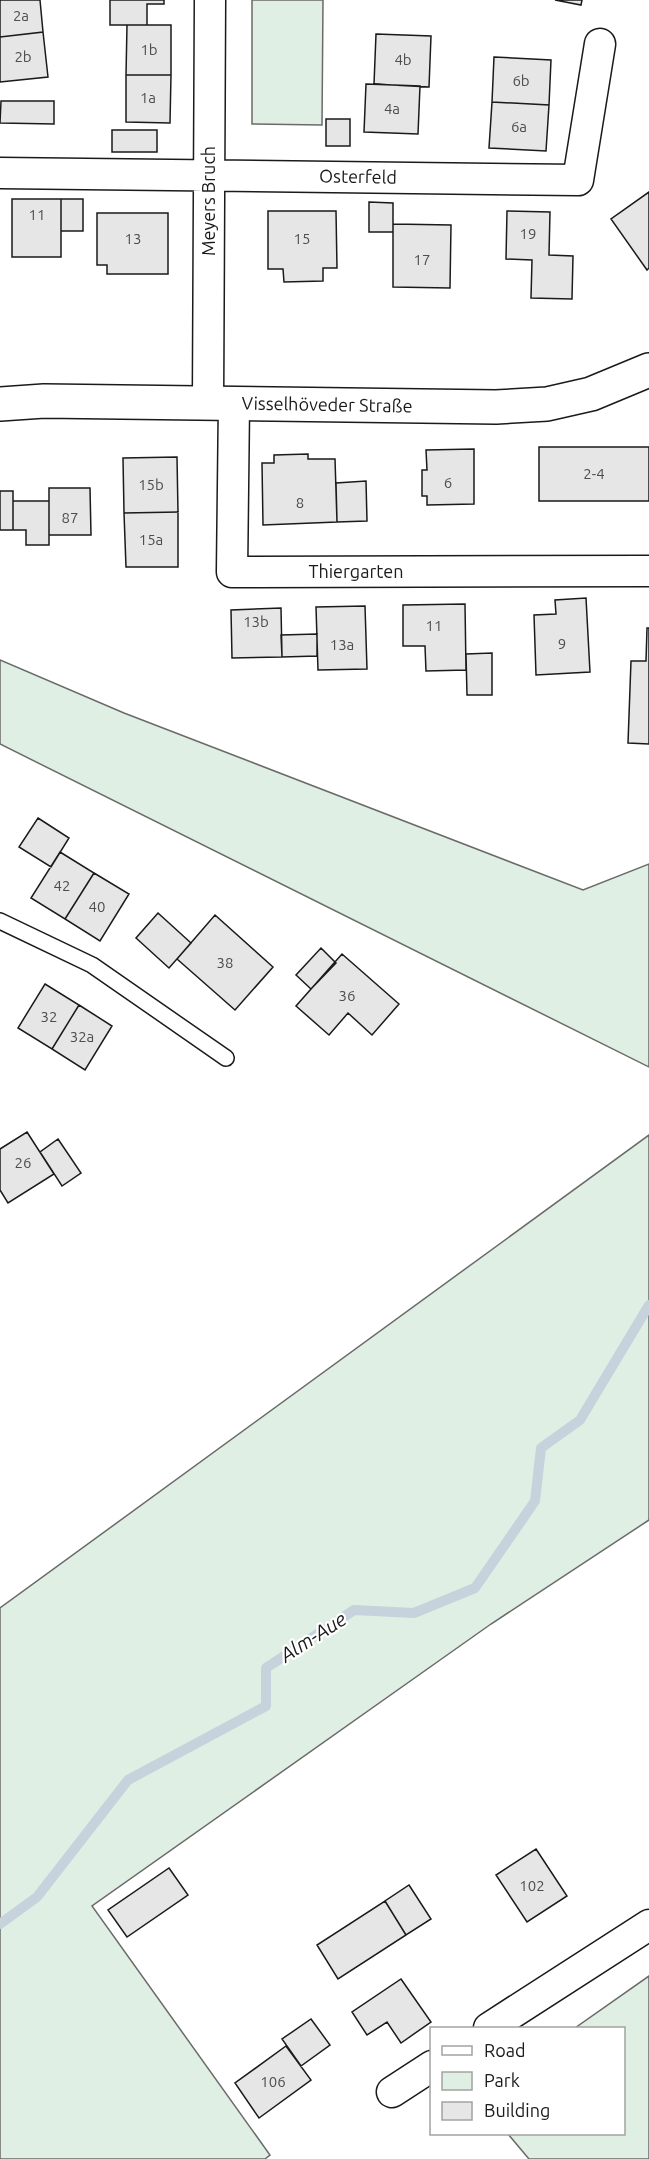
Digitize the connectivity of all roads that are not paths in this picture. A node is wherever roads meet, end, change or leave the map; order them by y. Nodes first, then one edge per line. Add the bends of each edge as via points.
1 (210, 0) edge
2 (600, 44) dead end
3 (0, 172) edge
4 (209, 175) junction
5 (649, 370) edge
6 (221, 403) junction
7 (0, 404) edge
8 (649, 572) edge
9 (0, 921) edge
10 (226, 1058) dead end
11 (649, 1925) edge
12 (491, 2027) edge
13 (430, 2067) edge
14 (392, 2092) dead end

1 - 4 street, Meyers Bruch
2 - 4 street, Osterfeld via 578,180
3 - 4 street, Osterfeld
4 - 6 street, Meyers Bruch
5 - 6 street, Visselhöveder Straße via 591,394 547,404 496,407
6 - 7 street, Visselhöveder Straße via 30,400
6 - 8 street, Thiergarten via 232,572
9 - 10 lane via 92,965
11 - 12 street
13 - 14 street

